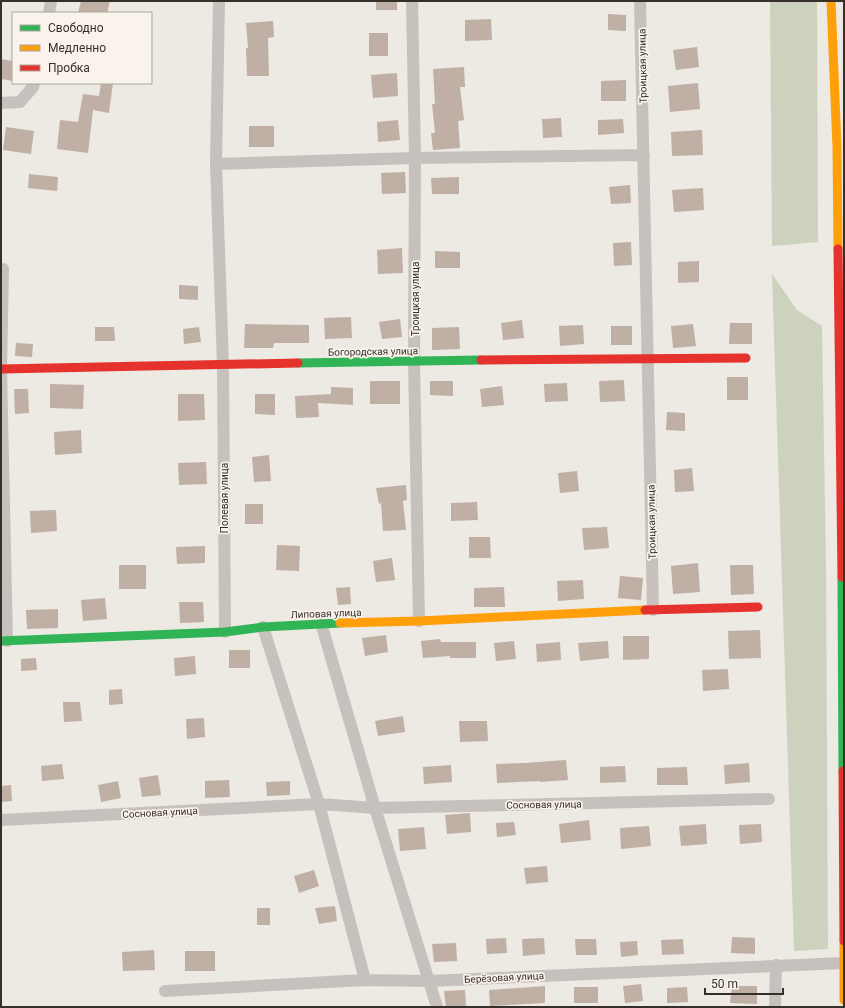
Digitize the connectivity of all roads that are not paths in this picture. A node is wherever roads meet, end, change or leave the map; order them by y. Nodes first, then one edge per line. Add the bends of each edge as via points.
1 (51, 1) edge
2 (218, 1) edge
3 (412, 1) edge
4 (640, 1) edge
5 (831, 1) edge
6 (48, 12) edge
7 (34, 84) edge
8 (1, 103) edge
9 (644, 155) junction
10 (415, 158) junction
11 (216, 164) junction
12 (3, 269) dead end
13 (746, 358) dead end
14 (648, 360) junction
15 (414, 361) junction
16 (223, 365) junction
17 (1, 369) edge
18 (758, 607) dead end
19 (653, 610) junction
20 (419, 621) junction
21 (320, 623) junction
22 (263, 627) junction
23 (225, 632) junction
24 (4, 641) edge
25 (769, 799) dead end
26 (319, 804) junction
27 (375, 808) junction
28 (1, 820) edge
29 (844, 963) edge
30 (776, 965) junction
31 (365, 980) junction
32 (429, 981) junction
33 (165, 991) dead end
34 (844, 1000) edge
35 (437, 1007) edge
36 (775, 1007) edge

1 - 6 street
2 - 11 street
3 - 10 street, Троицкая улица
4 - 9 street, Троицкая улица
5 - 29 street via 837,147
7 - 8 street via 20,102
9 - 10 street
9 - 14 street, Троицкая улица
10 - 11 street
10 - 15 street, Троицкая улица
11 - 16 street
12 - 17 street
13 - 14 street, Богородская улица
14 - 15 street, Богородская улица
14 - 19 street, Троицкая улица
15 - 16 street, Богородская улица
15 - 20 street, Троицкая улица
16 - 17 street, Богородская улица
16 - 23 street, Полевая улица
17 - 24 street
18 - 19 street, Липовая улица
19 - 20 street, Липовая улица
20 - 21 street, Липовая улица
21 - 22 street, Липовая улица
21 - 27 street
22 - 23 street, Липовая улица
22 - 26 street
23 - 24 street, Липовая улица
25 - 27 street, Сосновая улица
26 - 27 street, Сосновая улица
26 - 28 street, Сосновая улица
26 - 31 street
27 - 32 street
29 - 30 street, Берёзовая улица
29 - 34 street
30 - 32 street, Берёзовая улица
30 - 36 street
31 - 32 street, Берёзовая улица
31 - 33 street, Берёзовая улица
32 - 35 street

